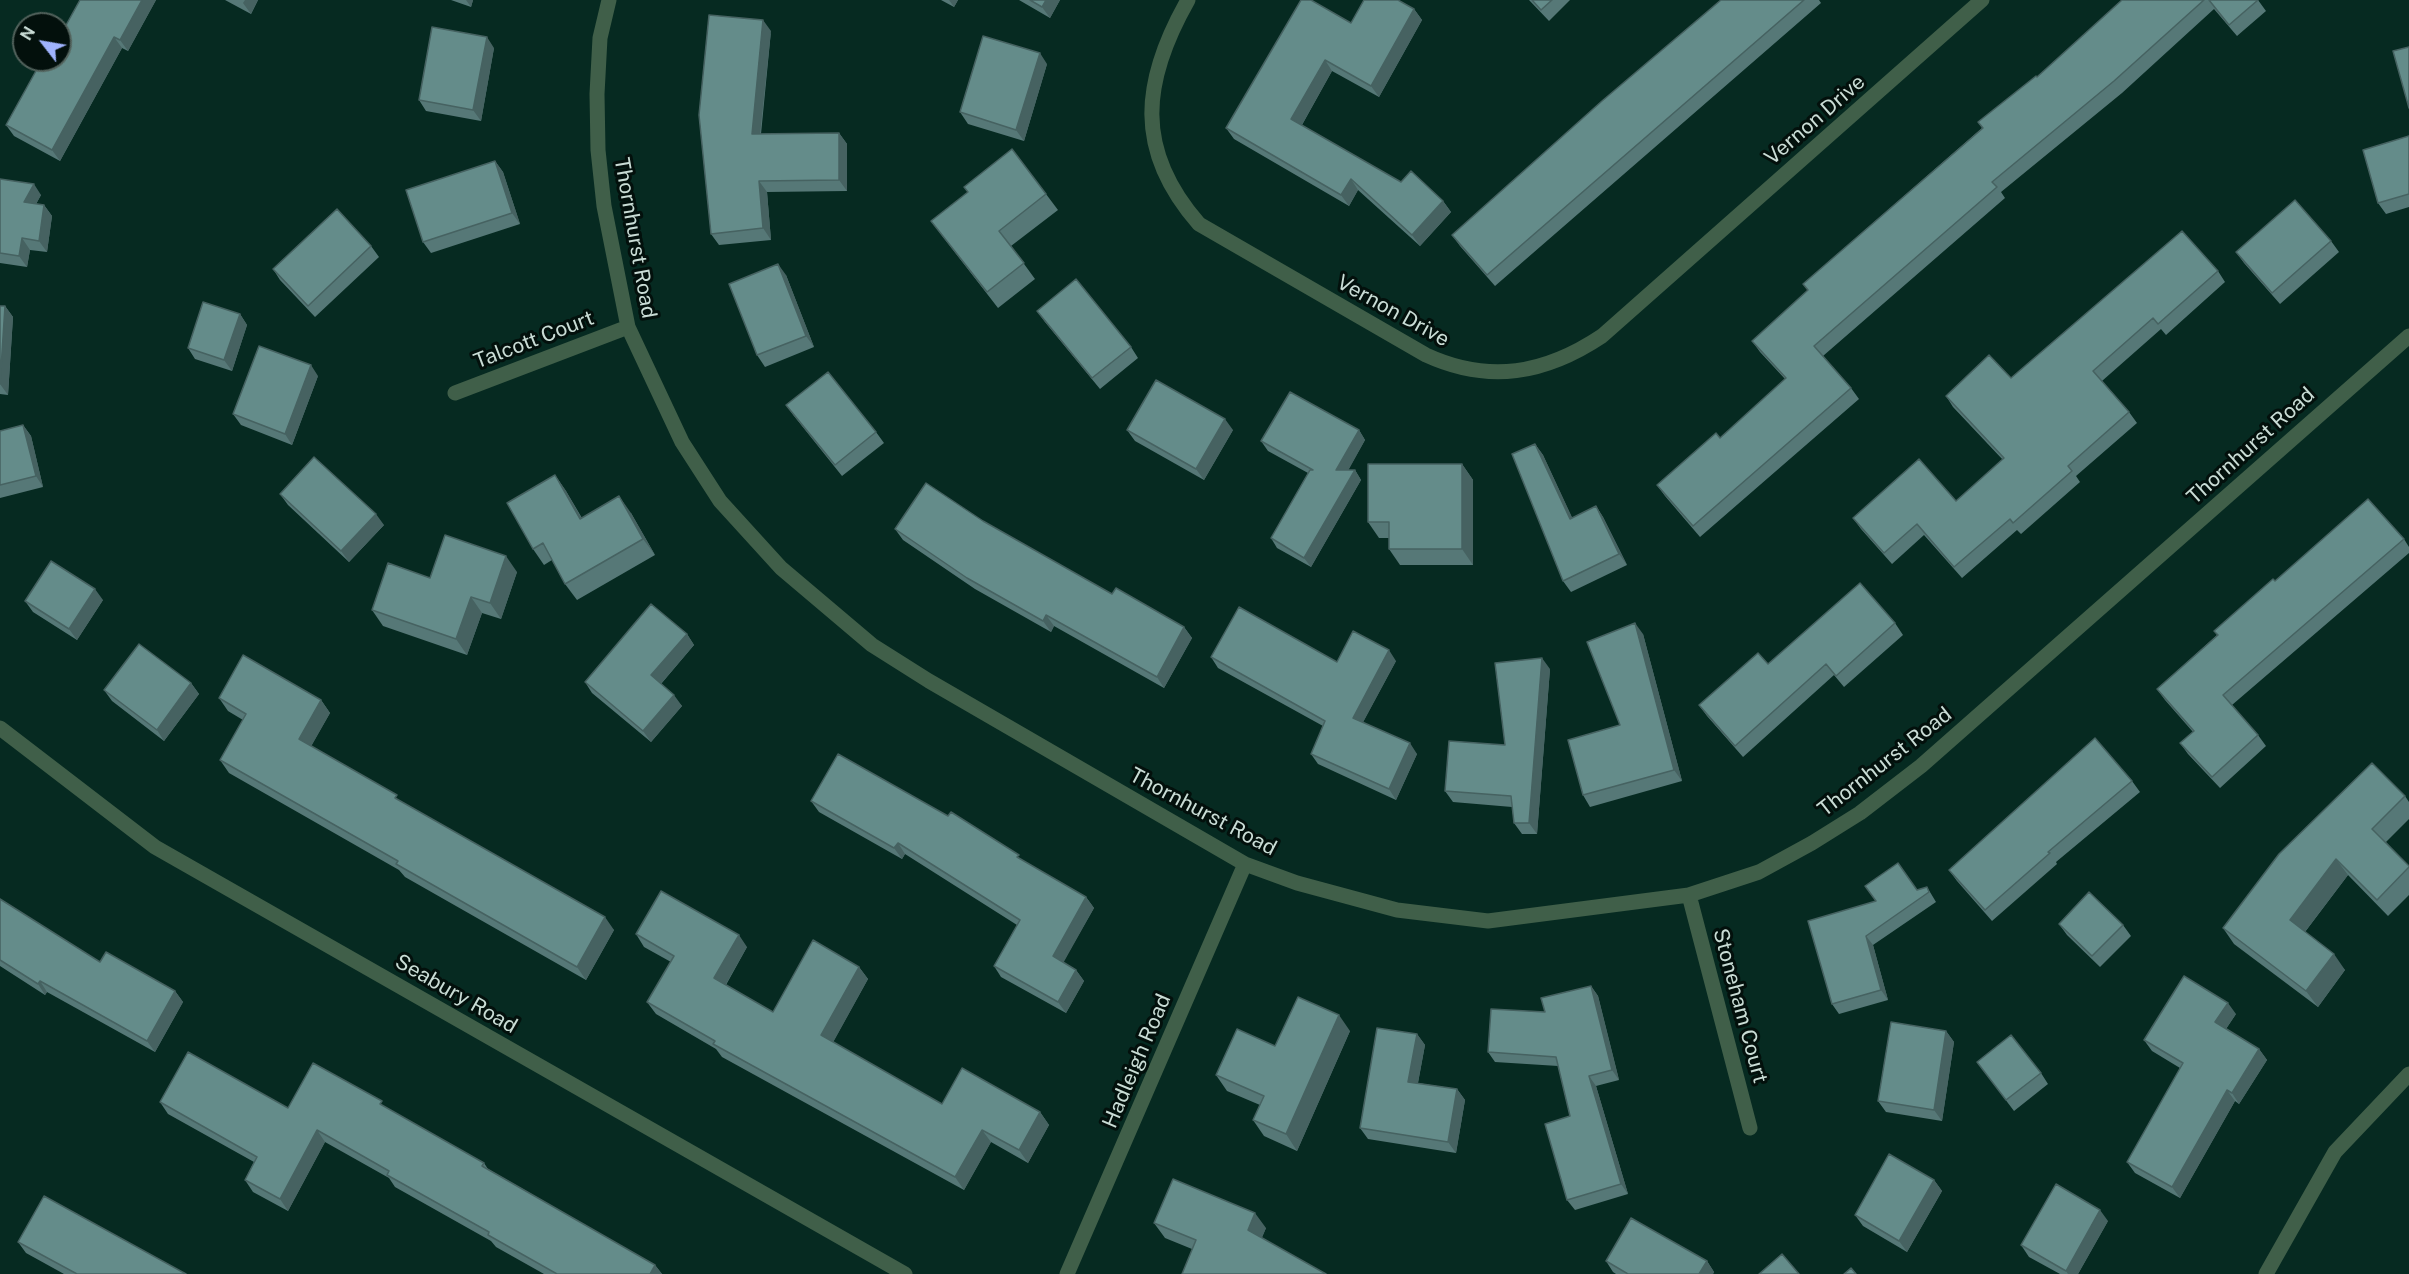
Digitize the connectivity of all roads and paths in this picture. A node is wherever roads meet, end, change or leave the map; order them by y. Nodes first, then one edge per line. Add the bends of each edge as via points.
1 (609, 0) edge
2 (1188, 0) edge
3 (1982, 0) edge
4 (628, 327) junction
5 (2409, 336) edge
6 (455, 393) dead end
7 (0, 728) edge
8 (1245, 864) junction
9 (1689, 895) junction
10 (2409, 1074) edge
11 (1750, 1128) dead end
12 (905, 1274) edge
13 (1067, 1274) edge
14 (2266, 1274) edge

1 - 4 street, Thornhurst Road via 600,38 598,150 604,206
2 - 3 street, Vernon Drive via 1168,35 1157,66 1151,112 1162,169 1178,200 1199,224 1425,355 1465,369 1516,372 1564,358 1602,336
4 - 6 street, Talcott Court
4 - 8 street, Thornhurst Road via 682,442 720,501 781,568 827,609 872,645 929,681
5 - 9 street, Thornhurst Road via 1921,766 1860,813 1812,843 1759,872
7 - 12 street, Seabury Road via 155,848
8 - 9 street, Thornhurst Road via 1378,905 1488,921
8 - 13 street, Hadleigh Road
9 - 11 street, Stoneham Court
10 - 14 street via 2335,1152

